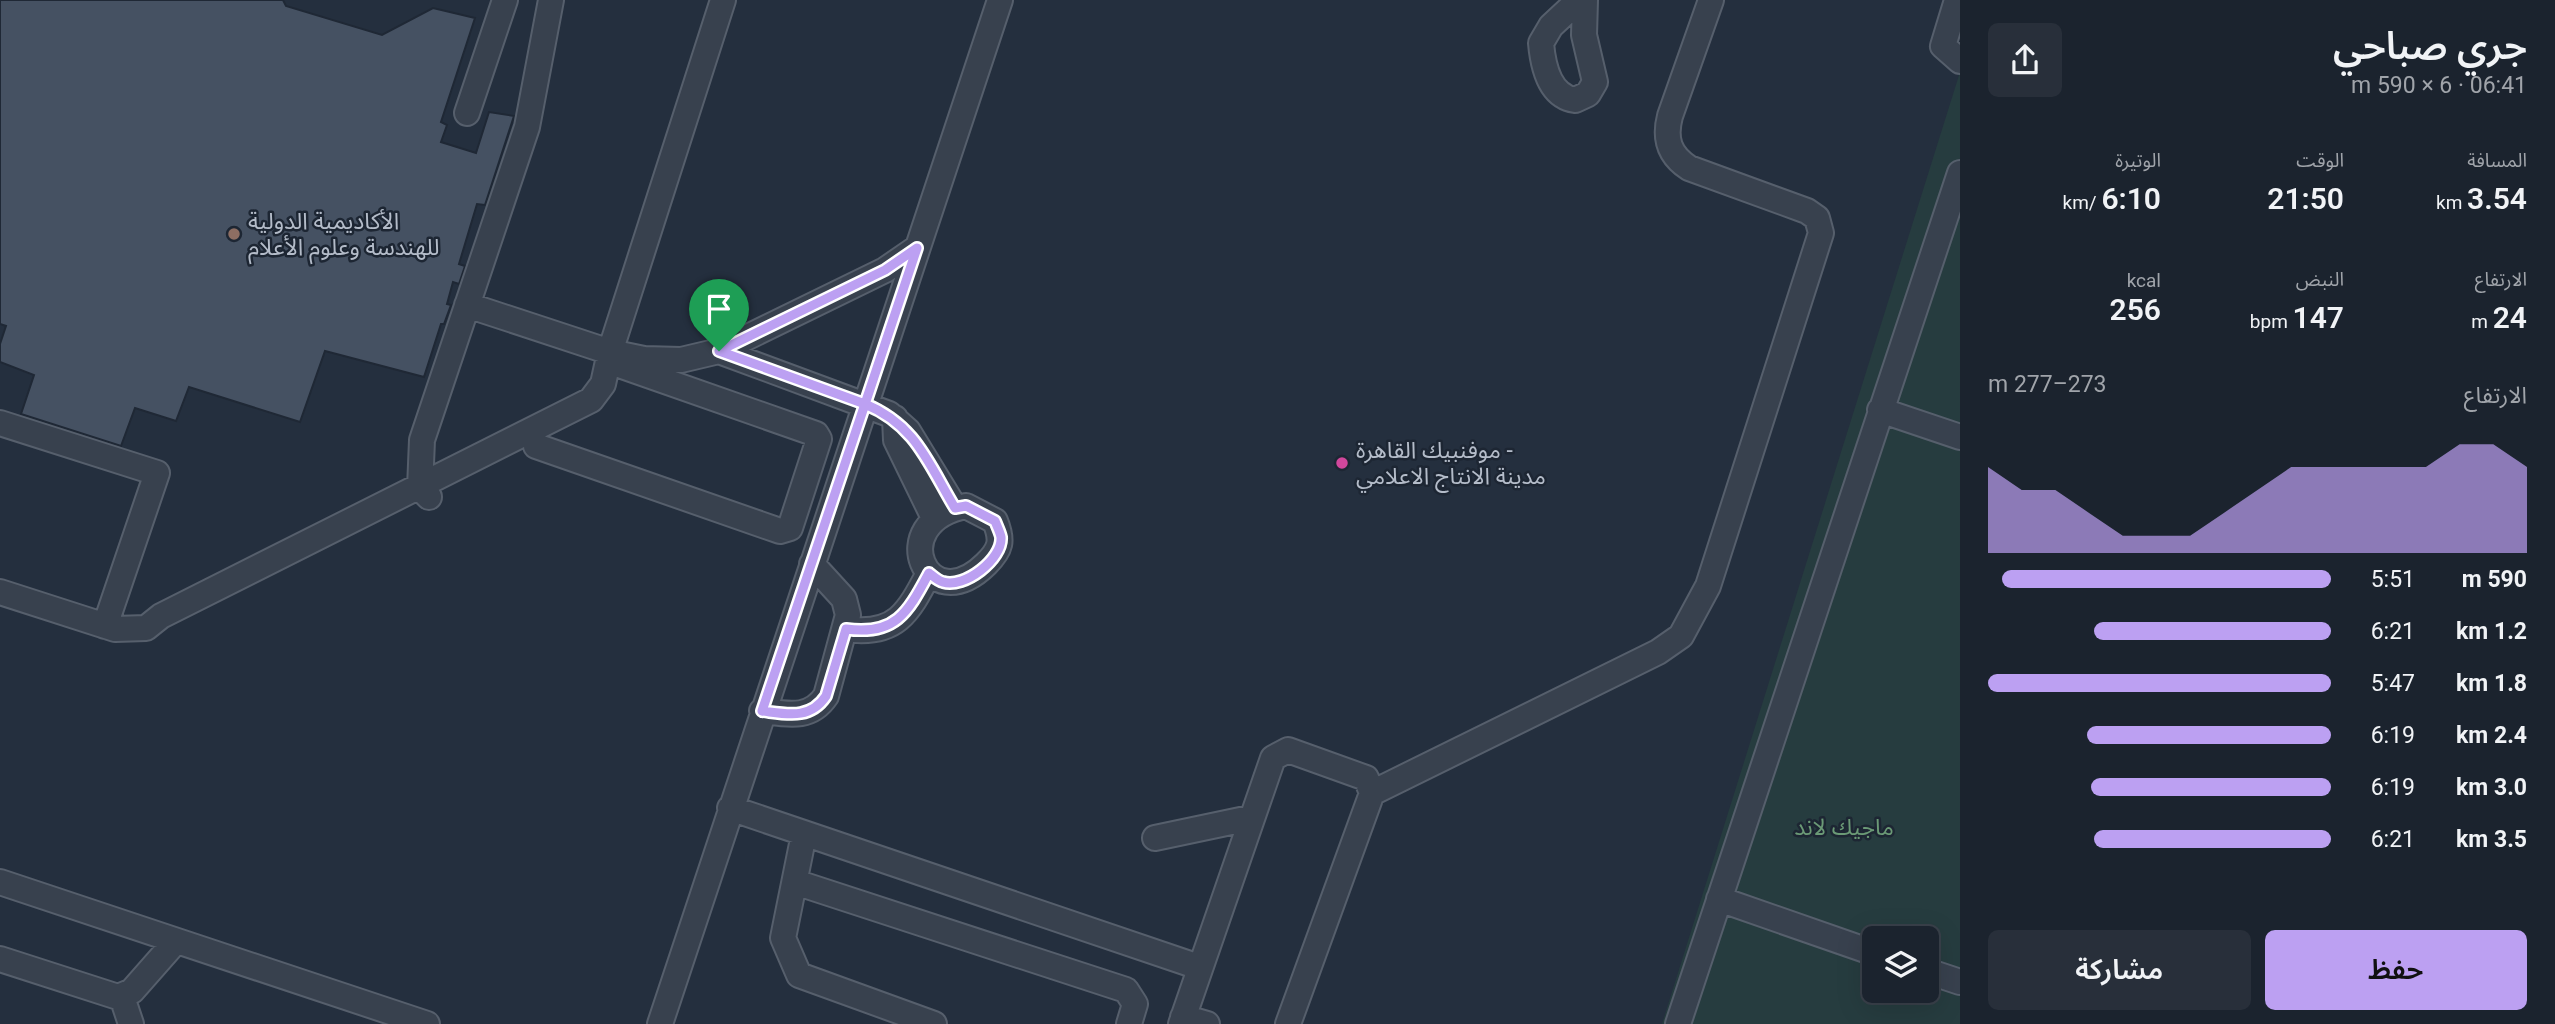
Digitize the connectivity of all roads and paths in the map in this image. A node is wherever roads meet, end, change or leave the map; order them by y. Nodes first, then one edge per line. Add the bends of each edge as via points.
1 (505, 0) edge
2 (551, 0) edge
3 (723, 0) edge
4 (740, 0) edge
5 (1000, 0) edge
6 (1579, 0) edge
7 (1585, 0) edge
8 (1711, 0) edge
9 (1956, 0) edge
10 (1960, 61) edge
11 (467, 113) dead end
12 (1960, 173) edge
13 (917, 248) junction
14 (467, 305) junction
15 (719, 351) junction
16 (619, 358) junction
17 (865, 404) junction
18 (1880, 410) junction
19 (0, 423) edge
20 (1960, 437) edge
21 (536, 446) junction
22 (426, 494) junction
23 (944, 513) junction
24 (812, 564) junction
25 (929, 573) junction
26 (0, 592) edge
27 (105, 626) junction
28 (846, 629) junction
29 (762, 711) junction
30 (1372, 793) junction
31 (730, 808) junction
32 (1250, 818) junction
33 (804, 834) junction
34 (1156, 838) dead end
35 (795, 882) junction
36 (0, 883) edge
37 (1718, 899) junction
38 (176, 941) junction
39 (1862, 949) edge
40 (2, 967) edge
41 (1199, 967) junction
42 (1939, 975) edge
43 (1960, 982) edge
44 (122, 997) junction
45 (1190, 1022) edge
46 (131, 1024) edge
47 (427, 1024) edge
48 (660, 1024) edge
49 (934, 1024) edge
50 (1129, 1024) edge
51 (1287, 1024) edge
52 (1678, 1024) edge

1 - 11 street
2 - 14 street via 530,116
3 - 16 street
4 - 16 street
5 - 13 street
6 - 7 street via 1551,26 1541,43 1553,87 1559,95 1575,100 1588,94 1595,82 1584,36
8 - 30 street via 1671,116 1668,146 1676,160 1689,168 1807,211 1817,218 1821,233 1708,586 1681,636 1658,652
9 - 10 street via 1943,46
12 - 18 street
13 - 15 street via 885,270
13 - 17 street
14 - 16 street
14 - 22 street via 424,432 419,456
15 - 16 street via 681,360
15 - 17 street
16 - 21 street via 611,398 597,415
16 - 21 street via 816,434 819,439 790,528 780,531
16 - 22 street via 583,406
17 - 23 street via 895,418 908,431
17 - 24 street
18 - 20 street
18 - 37 street
19 - 27 street via 157,473
21 - 22 street
22 - 27 street via 162,616 146,628
23 - 25 street via 923,531 919,548
23 - 25 street via 966,506 995,521 1001,537 999,551 961,582 943,583
24 - 28 street via 844,599
24 - 29 street
25 - 28 street via 909,611 893,623 879,629
26 - 27 street
28 - 29 street via 820,705 800,715
29 - 31 street
30 - 32 street via 1366,778 1289,750 1273,758
30 - 51 street
31 - 33 street
31 - 48 street
32 - 34 street
32 - 41 street
33 - 35 street
33 - 41 street
35 - 49 street via 783,938 799,975
35 - 50 street via 1126,989 1135,1004
36 - 38 street
37 - 39 street
37 - 52 street
38 - 44 street
38 - 47 street
40 - 44 street
41 - 45 street
42 - 43 street
44 - 46 street

